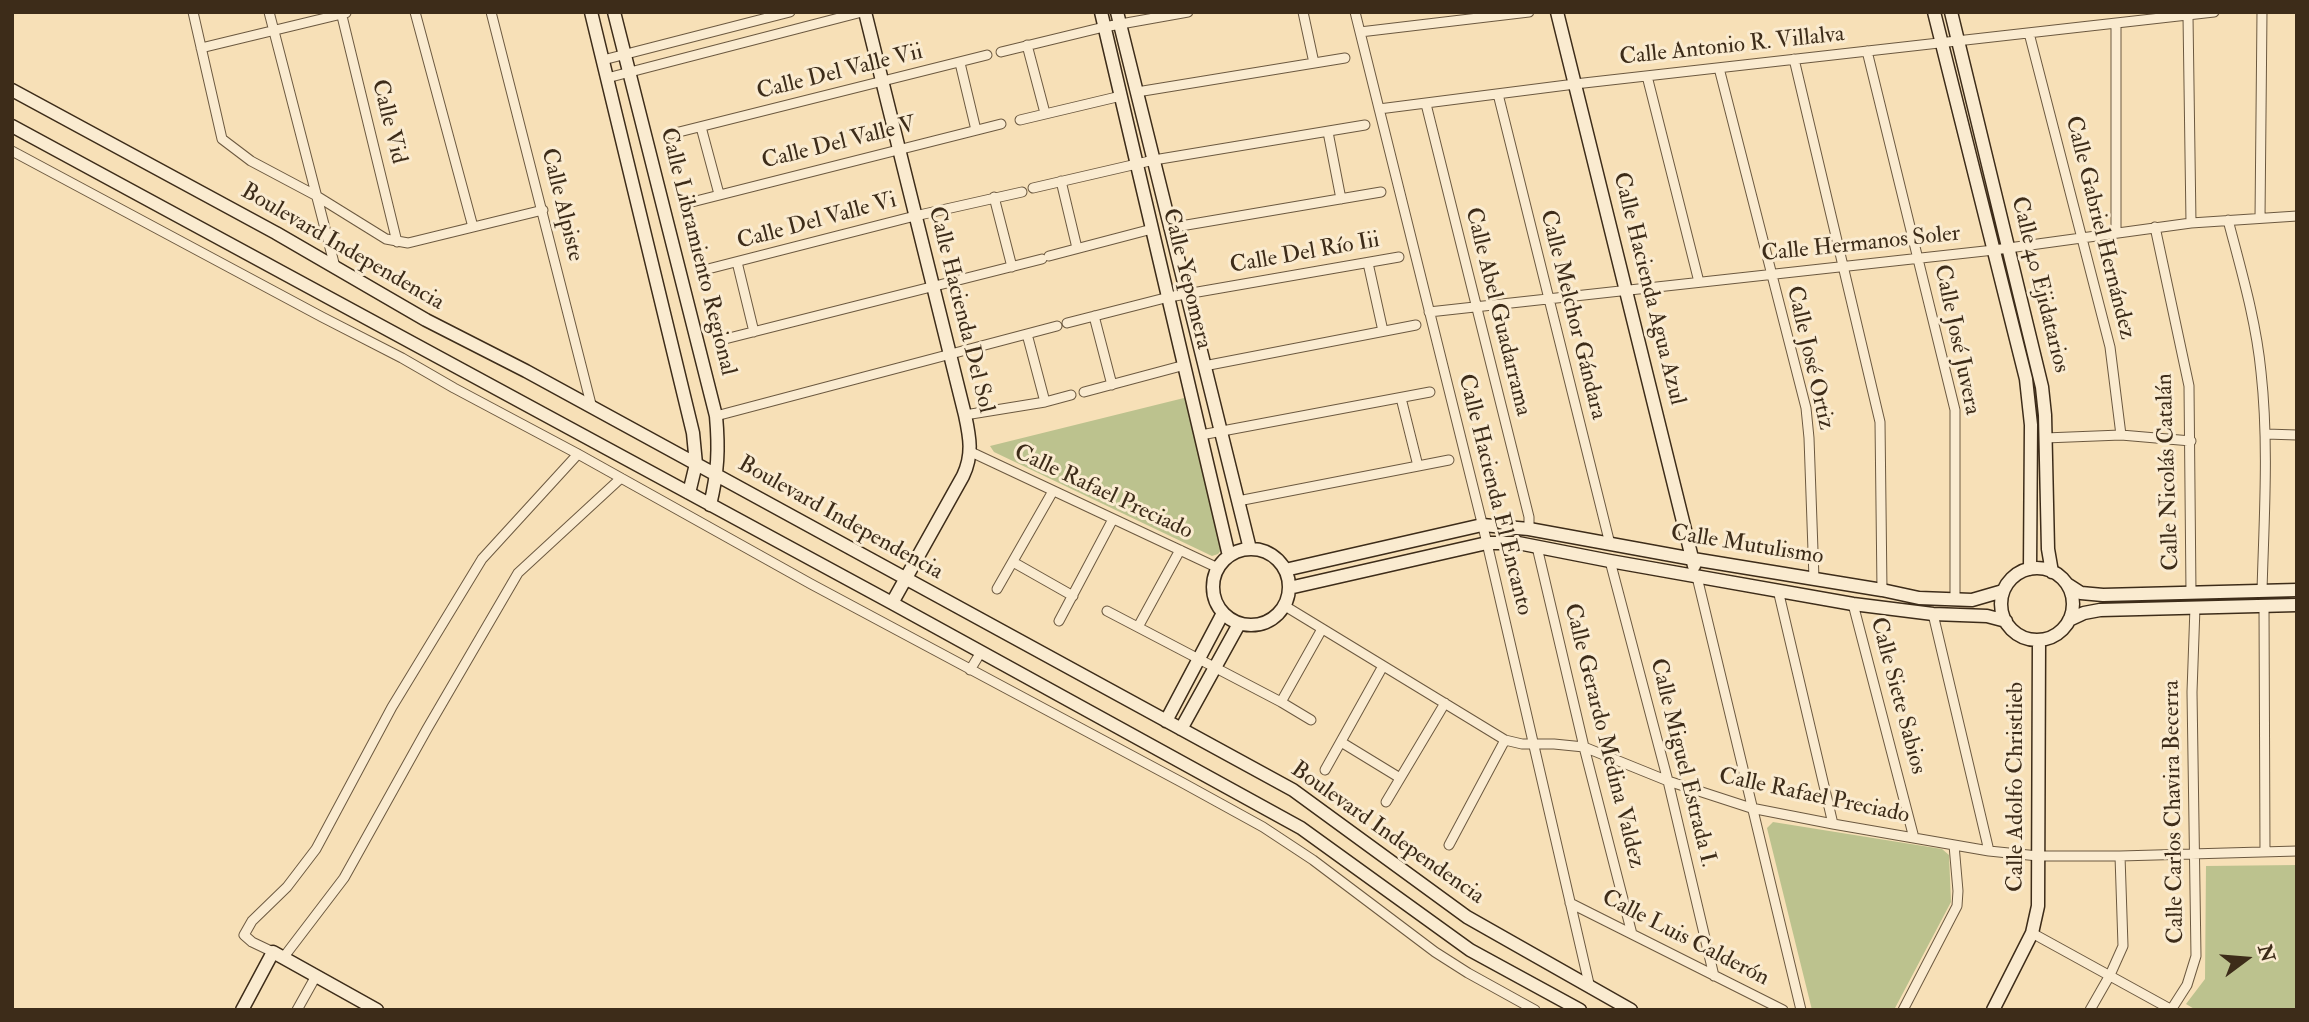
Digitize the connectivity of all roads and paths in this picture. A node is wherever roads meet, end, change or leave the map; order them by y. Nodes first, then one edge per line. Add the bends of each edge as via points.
1 (192, 12) edge
2 (269, 12) edge
3 (415, 12) edge
4 (491, 12) edge
5 (590, 12) edge
6 (614, 12) edge
7 (790, 12) edge
8 (863, 12) edge
9 (1101, 12) edge
10 (1188, 12) edge
11 (1303, 12) edge
12 (1355, 12) edge
13 (1529, 12) edge
14 (1557, 12) edge
15 (1934, 12) edge
16 (1951, 12) edge
17 (2214, 12) edge
18 (2262, 12) edge
19 (343, 13) edge
20 (2188, 16) junction
21 (1118, 18) edge
22 (2116, 23) junction
23 (1104, 27) junction
24 (274, 30) junction
25 (1360, 32) junction
26 (2029, 33) junction
27 (1958, 41) junction
28 (1942, 42) junction
29 (1027, 46) junction
30 (201, 48) junction
31 (1867, 51) junction
32 (1001, 52) dead end
33 (625, 54) junction
34 (987, 55) dead end
35 (1345, 58) dead end
36 (603, 60) junction
37 (1794, 60) junction
38 (960, 63) junction
39 (1314, 63) junction
40 (1719, 68) junction
41 (630, 72) junction
42 (1647, 76) junction
43 (607, 78) junction
44 (882, 82) junction
45 (1575, 84) junction
46 (12, 90) edge
47 (1137, 92) junction
48 (1498, 94) junction
49 (1121, 96) junction
50 (1426, 104) junction
51 (1379, 109) junction
52 (1045, 113) junction
53 (1020, 120) dead end
54 (1001, 124) dead end
55 (1365, 125) dead end
56 (12, 126) edge
57 (701, 127) junction
58 (976, 130) junction
59 (1328, 132) junction
60 (671, 134) dead end
61 (898, 149) junction
62 (12, 151) edge
63 (1154, 160) junction
64 (1136, 164) junction
65 (1061, 181) junction
66 (1033, 188) dead end
67 (1021, 192) dead end
68 (1381, 192) dead end
69 (719, 194) junction
70 (315, 195) junction
71 (994, 197) junction
72 (1341, 199) junction
73 (688, 203) dead end
74 (542, 210) junction
75 (915, 216) junction
76 (2297, 216) edge
77 (2260, 218) junction
78 (2228, 220) junction
79 (2191, 223) junction
80 (473, 227) junction
81 (2155, 227) junction
82 (1170, 228) junction
83 (1152, 229) junction
84 (2116, 233) junction
85 (2081, 237) junction
86 (397, 242) junction
87 (2008, 247) junction
88 (1077, 248) junction
89 (1994, 250) junction
90 (1399, 257) dead end
91 (1919, 258) junction
92 (737, 262) junction
93 (1367, 263) junction
94 (1843, 266) junction
95 (335, 267) junction
96 (1012, 267) junction
97 (704, 270) dead end
98 (1770, 274) junction
99 (1699, 282) junction
100 (932, 288) junction
101 (1626, 290) junction
102 (1186, 294) junction
103 (1169, 297) junction
104 (1548, 299) junction
105 (1476, 307) junction
106 (1429, 312) junction
107 (1094, 316) junction
108 (1067, 323) dead end
109 (1416, 325) dead end
110 (1057, 326) dead end
111 (1383, 331) junction
112 (754, 332) junction
113 (1027, 334) junction
114 (721, 340) dead end
115 (950, 353) junction
116 (1185, 365) junction
117 (1204, 366) junction
118 (1112, 384) junction
119 (1084, 392) dead end
120 (1430, 392) dead end
121 (1071, 395) dead end
122 (1401, 398) junction
123 (1045, 402) junction
124 (592, 408) junction
125 (965, 415) junction
126 (716, 416) junction
127 (1220, 430) junction
128 (2266, 434) junction
129 (1202, 435) junction
130 (2121, 435) junction
131 (2297, 435) edge
132 (2045, 438) junction
133 (2191, 441) junction
134 (971, 452) junction
135 (578, 454) junction
136 (1449, 460) dead end
137 (696, 464) junction
138 (1418, 466) junction
139 (718, 475) junction
140 (621, 478) junction
141 (2030, 489) junction
142 (2045, 489) junction
143 (1053, 491) junction
144 (688, 494) junction
145 (1238, 501) junction
146 (710, 505) junction
147 (1114, 519) junction
148 (1482, 525) junction
149 (1529, 529) junction
150 (1487, 543) junction
151 (1518, 543) junction
152 (1610, 544) junction
153 (1536, 547) junction
154 (1250, 549) junction
155 (1180, 550) junction
156 (1229, 556) junction
157 (1693, 559) junction
158 (1609, 561) junction
159 (1013, 562) junction
160 (1218, 568) junction
161 (2030, 569) junction
162 (1285, 570) junction
163 (2052, 572) junction
164 (1697, 577) junction
165 (1814, 579) junction
166 (905, 580) junction
167 (2067, 584) junction
168 (1289, 587) junction
169 (997, 589) dead end
170 (1778, 590) junction
171 (1882, 590) junction
172 (2297, 590) edge
173 (2003, 591) junction
174 (2262, 591) junction
175 (2191, 593) junction
176 (1073, 596) junction
177 (1955, 600) junction
178 (892, 603) junction
179 (1853, 604) junction
180 (2297, 605) edge
181 (1285, 606) junction
182 (2264, 606) junction
183 (2194, 607) junction
184 (1107, 611) dead end
185 (1223, 613) junction
186 (1933, 614) junction
187 (2069, 620) junction
188 (1059, 621) dead end
189 (2006, 621) junction
190 (1239, 624) junction
191 (1138, 626) junction
192 (1322, 629) junction
193 (2039, 640) junction
194 (981, 652) junction
195 (1200, 659) junction
196 (1383, 666) junction
197 (1216, 668) junction
198 (970, 670) junction
199 (1281, 702) junction
200 (1445, 703) junction
201 (1311, 720) dead end
202 (1166, 721) junction
203 (1181, 729) junction
204 (1505, 740) junction
205 (1341, 741) junction
206 (1535, 745) junction
207 (1584, 747) junction
208 (1325, 770) dead end
209 (1400, 778) junction
210 (1668, 781) junction
211 (1386, 802) dead end
212 (1751, 808) junction
213 (1833, 824) junction
214 (1914, 838) junction
215 (1449, 845) dead end
216 (1954, 845) junction
217 (1989, 851) junction
218 (2297, 851) edge
219 (2264, 852) junction
220 (2193, 854) junction
221 (2038, 856) junction
222 (2120, 856) junction
223 (1570, 903) junction
224 (2032, 933) junction
225 (1632, 934) junction
226 (278, 955) junction
227 (1714, 975) junction
228 (2110, 975) junction
229 (316, 976) junction
230 (1590, 988) junction
231 (371, 1008) edge
232 (242, 1010) edge
233 (297, 1010) edge
234 (1535, 1010) edge
235 (1580, 1010) edge
236 (1631, 1010) edge
237 (1783, 1010) edge
238 (1801, 1010) edge
239 (1903, 1010) edge
240 (1993, 1010) edge
241 (2090, 1010) edge
242 (2171, 1010) edge

1 - 30 street
2 - 24 street
3 - 80 street
4 - 74 street, Calle Alpiste
5 - 36 street, Calle Libramiento Regional
6 - 33 street, Calle Libramiento Regional
7 - 33 street
8 - 41 street
8 - 44 street, Calle Hacienda Del Sol
9 - 23 street, Calle Yepomera
10 - 21 street
11 - 39 street
12 - 25 street, Calle Hacienda El Encanto
13 - 25 street
14 - 45 street, Calle Hacienda Agua Azul
15 - 28 street, Calle 40 Ejidatarios
16 - 27 street, Calle 40 Ejidatarios
17 - 20 street, Calle Antonio R. Villalva
18 - 77 street
19 - 24 street
19 - 86 street, Calle Vid
20 - 22 street, Calle Antonio R. Villalva
20 - 79 street
21 - 23 street
21 - 47 street, Calle Yepomera
22 - 26 street, Calle Antonio R. Villalva
22 - 84 street
23 - 29 street
23 - 49 street, Calle Yepomera
24 - 30 street
24 - 70 street
25 - 51 street, Calle Hacienda El Encanto
26 - 27 street, Calle Antonio R. Villalva
26 - 85 street, Calle Gabriel Hernández
27 - 28 street, Calle Antonio R. Villalva
27 - 87 street, Calle 40 Ejidatarios
28 - 31 street, Calle Antonio R. Villalva
28 - 89 street, Calle 40 Ejidatarios
29 - 32 street
29 - 52 street
30 - 70 street via 222,139 251,161
31 - 37 street, Calle Antonio R. Villalva
31 - 91 street, Calle José Juvera
33 - 36 street
33 - 41 street, Calle Libramiento Regional
34 - 38 street, Calle Del Valle Vii
35 - 39 street
36 - 43 street, Calle Libramiento Regional
37 - 40 street, Calle Antonio R. Villalva
37 - 94 street
38 - 44 street, Calle Del Valle Vii
38 - 58 street
39 - 47 street
40 - 42 street, Calle Antonio R. Villalva
40 - 98 street, Calle José Ortiz
41 - 43 street
41 - 126 street, Calle Libramiento Regional
42 - 45 street, Calle Antonio R. Villalva
42 - 99 street
43 - 137 street, Calle Libramiento Regional via 694,433
44 - 57 street, Calle Del Valle Vii
44 - 61 street, Calle Hacienda Del Sol
45 - 48 street, Calle Antonio R. Villalva
45 - 101 street, Calle Hacienda Agua Azul
46 - 95 street, Boulevard Independencia
47 - 63 street, Calle Yepomera
48 - 50 street, Calle Antonio R. Villalva
48 - 104 street, Calle Melchor Gándara
49 - 52 street
49 - 64 street, Calle Yepomera
50 - 51 street, Calle Antonio R. Villalva
50 - 105 street, Calle Abel Guadarrama
51 - 106 street, Calle Hacienda El Encanto
52 - 53 street
54 - 58 street, Calle Del Valle V
55 - 59 street
56 - 144 street, Boulevard Independencia
57 - 60 street, Calle Del Valle Vii
57 - 69 street
58 - 61 street, Calle Del Valle V
59 - 63 street
59 - 72 street
61 - 69 street, Calle Del Valle V
61 - 75 street, Calle Hacienda Del Sol
62 - 135 street
63 - 64 street
63 - 82 street, Calle Yepomera
64 - 65 street
64 - 83 street, Calle Yepomera
65 - 66 street
65 - 88 street
67 - 71 street, Calle Del Valle Vi
68 - 72 street
69 - 73 street, Calle Del Valle V
70 - 86 street
70 - 95 street
71 - 75 street, Calle Del Valle Vi
71 - 96 street
72 - 82 street
74 - 80 street
74 - 124 street, Calle Alpiste
75 - 92 street, Calle Del Valle Vi
75 - 100 street, Calle Hacienda Del Sol
76 - 77 street, Calle Hermanos Soler
77 - 78 street, Calle Hermanos Soler
78 - 79 street, Calle Hermanos Soler
78 - 128 street via 2254,329
79 - 81 street, Calle Hermanos Soler
80 - 86 street via 421,241
81 - 84 street, Calle Hermanos Soler
81 - 133 street, Calle Nicolás Catalán via 2189,386
82 - 102 street, Calle Yepomera
83 - 88 street
83 - 103 street, Calle Yepomera
84 - 85 street, Calle Hermanos Soler
85 - 87 street, Calle Hermanos Soler
85 - 130 street, Calle Gabriel Hernández via 2110,347
87 - 89 street, Calle Hermanos Soler
87 - 132 street, Calle 40 Ejidatarios via 2042,387
88 - 96 street
89 - 91 street, Calle Hermanos Soler
89 - 141 street, Calle 40 Ejidatarios via 2029,398
90 - 93 street, Calle Del Río Iii
91 - 94 street, Calle Hermanos Soler
91 - 177 street, Calle José Juvera via 1955,410
92 - 97 street, Calle Del Valle Vi
92 - 112 street
93 - 102 street, Calle Del Río Iii
93 - 111 street
94 - 98 street, Calle Hermanos Soler
94 - 171 street via 1881,422
95 - 124 street, Boulevard Independencia
96 - 100 street
98 - 99 street, Calle Hermanos Soler
98 - 165 street, Calle José Ortiz via 1808,425
99 - 101 street, Calle Hermanos Soler
100 - 112 street
100 - 115 street, Calle Hacienda Del Sol
101 - 104 street, Calle Hermanos Soler
101 - 157 street, Calle Hacienda Agua Azul
102 - 103 street, Calle Del Río Iii
102 - 117 street, Calle Yepomera
103 - 107 street, Calle Del Río Iii
103 - 116 street, Calle Yepomera
104 - 105 street, Calle Hermanos Soler
104 - 152 street, Calle Melchor Gándara
105 - 106 street, Calle Hermanos Soler
105 - 149 street, Calle Abel Guadarrama
106 - 148 street, Calle Hacienda El Encanto
107 - 108 street, Calle Del Río Iii
107 - 118 street
109 - 111 street
110 - 113 street
111 - 117 street
112 - 114 street
113 - 115 street
113 - 123 street
115 - 125 street, Calle Hacienda Del Sol
115 - 126 street
116 - 118 street
116 - 129 street, Calle Yepomera
117 - 127 street, Calle Yepomera
118 - 119 street
120 - 122 street
121 - 123 street
122 - 127 street
122 - 138 street
123 - 125 street
124 - 137 street, Boulevard Independencia
125 - 134 street, Calle Hacienda Del Sol
126 - 139 street, Calle Libramiento Regional
127 - 129 street
127 - 145 street, Calle Yepomera
128 - 131 street
128 - 174 street
129 - 156 street, Calle Yepomera
130 - 132 street
130 - 133 street
132 - 142 street, Calle 40 Ejidatarios
133 - 175 street, Calle Nicolás Catalán
134 - 143 street, Calle Rafael Preciado
134 - 166 street, Calle Hacienda Del Sol via 963,477
135 - 140 street
135 - 226 street via 482,559 392,707 316,849 287,887 252,921 244,935
136 - 138 street
137 - 139 street, Boulevard Independencia
137 - 144 street, Calle Libramiento Regional
138 - 145 street
139 - 146 street, Calle Libramiento Regional
139 - 166 street, Boulevard Independencia
140 - 198 street
140 - 226 street via 518,573 344,878
141 - 142 street
141 - 161 street, Calle 40 Ejidatarios
142 - 163 street, Calle 40 Ejidatarios
143 - 147 street, Calle Rafael Preciado
143 - 159 street
144 - 146 street, Boulevard Independencia
145 - 154 street, Calle Yepomera
146 - 178 street, Boulevard Independencia
147 - 155 street, Calle Rafael Preciado
147 - 176 street
148 - 149 street, Calle Mutulismo
148 - 150 street, Calle Hacienda El Encanto
148 - 162 street, Calle Mutulismo
149 - 151 street
149 - 152 street, Calle Mutulismo
150 - 151 street, Calle Mutulismo
150 - 168 street, Calle Mutulismo
150 - 206 street, Calle Hacienda El Encanto
151 - 153 street, Calle Mutulismo
152 - 157 street, Calle Mutulismo
153 - 158 street, Calle Mutulismo
153 - 207 street, Calle Gerardo Medina Valdez
154 - 156 street
154 - 162 street via 1274,557
155 - 160 street, Calle Rafael Preciado
155 - 191 street
156 - 160 street
157 - 164 street, Calle Hacienda Agua Azul
157 - 165 street, Calle Mutulismo
158 - 164 street, Calle Mutulismo
158 - 210 street, Calle Miguel Estrada I.
159 - 169 street
159 - 176 street
160 - 185 street via 1214,596
161 - 163 street
161 - 173 street via 2016,575
162 - 168 street
163 - 167 street
164 - 170 street, Calle Mutulismo
164 - 212 street
165 - 171 street, Calle Mutulismo
166 - 178 street, Calle Hacienda Del Sol
166 - 202 street, Boulevard Independencia
167 - 175 street via 2090,595
167 - 187 street via 2073,608
168 - 181 street
170 - 179 street, Calle Mutulismo
170 - 213 street
171 - 177 street, Calle Mutulismo
172 - 174 street
173 - 177 street, Calle Mutulismo
173 - 189 street via 2001,609
174 - 175 street
176 - 188 street
178 - 194 street, Boulevard Independencia
179 - 186 street, Calle Mutulismo
179 - 214 street, Calle Siete Sabios
180 - 182 street
181 - 190 street via 1270,621
181 - 192 street, Calle Rafael Preciado
182 - 183 street
182 - 219 street
183 - 187 street via 2100,610
183 - 220 street, Calle Carlos Chavira Becerra
184 - 191 street
185 - 190 street
185 - 195 street
186 - 189 street, Calle Mutulismo
186 - 217 street
187 - 193 street via 2057,634
189 - 193 street via 2017,634
190 - 197 street
191 - 195 street
192 - 196 street, Calle Rafael Preciado
192 - 199 street
193 - 221 street, Calle Adolfo Christlieb
194 - 198 street
194 - 235 street, Boulevard Independencia via 1301,828 1470,950
195 - 197 street
195 - 202 street
196 - 200 street, Calle Rafael Preciado
196 - 205 street
197 - 199 street
197 - 203 street
198 - 234 street via 1262,827 1435,951
199 - 201 street
200 - 204 street, Calle Rafael Preciado
200 - 209 street
202 - 203 street, Boulevard Independencia
203 - 230 street, Boulevard Independencia via 1293,790 1467,917
204 - 206 street, Calle Rafael Preciado
204 - 215 street
205 - 208 street
205 - 209 street
206 - 207 street, Calle Rafael Preciado
206 - 223 street, Calle Hacienda El Encanto
207 - 210 street, Calle Rafael Preciado
207 - 225 street, Calle Gerardo Medina Valdez
209 - 211 street
210 - 212 street, Calle Rafael Preciado
210 - 227 street, Calle Miguel Estrada I.
212 - 213 street, Calle Rafael Preciado
212 - 238 street
213 - 214 street, Calle Rafael Preciado
214 - 216 street, Calle Rafael Preciado
216 - 217 street, Calle Rafael Preciado
216 - 239 street via 1957,906
217 - 221 street, Calle Rafael Preciado
218 - 219 street, Calle Rafael Preciado
219 - 220 street, Calle Rafael Preciado
220 - 222 street, Calle Rafael Preciado
220 - 242 street, Calle Carlos Chavira Becerra via 2194,966
221 - 222 street, Calle Rafael Preciado
221 - 224 street, Calle Adolfo Christlieb via 2038,906
222 - 228 street via 2123,946
223 - 225 street, Calle Luis Calderón
223 - 230 street, Calle Hacienda El Encanto
224 - 228 street
224 - 240 street, Calle Adolfo Christlieb
225 - 227 street, Calle Luis Calderón
226 - 229 street
226 - 232 street
227 - 237 street, Calle Luis Calderón
228 - 241 street
228 - 242 street
229 - 231 street
229 - 233 street
230 - 236 street, Boulevard Independencia

